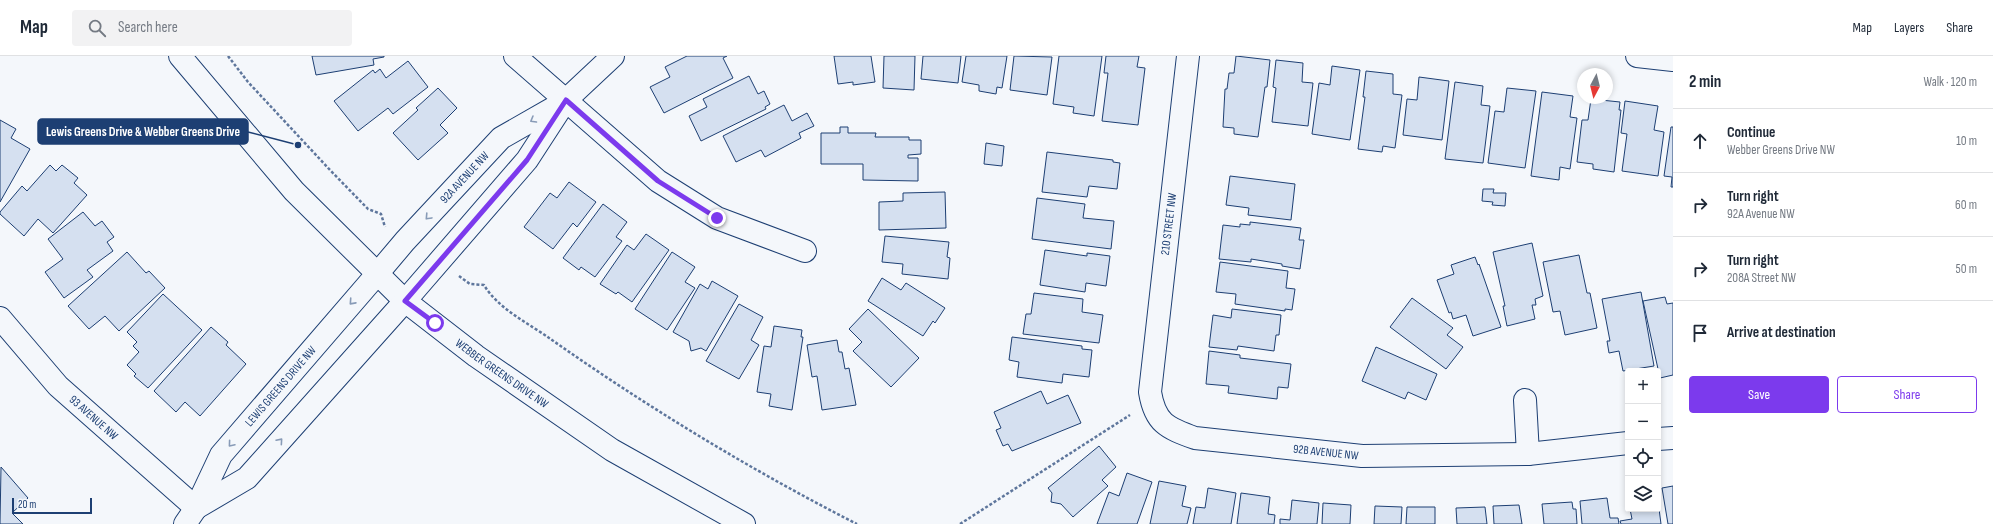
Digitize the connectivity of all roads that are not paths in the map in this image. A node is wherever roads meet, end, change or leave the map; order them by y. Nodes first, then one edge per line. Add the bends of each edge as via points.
1 (180, 56) edge
2 (515, 56) edge
3 (613, 56) edge
4 (1188, 56) edge
5 (1637, 56) edge
6 (1673, 60) edge
7 (566, 100) junction
8 (805, 251) dead end
9 (378, 273) junction
10 (405, 301) junction
11 (0, 318) edge
12 (1150, 397) joint
13 (1525, 400) dead end
14 (1673, 438) edge
15 (1661, 439) edge
16 (1625, 443) edge
17 (1528, 454) junction
18 (191, 516) edge
19 (744, 524) edge

1 - 9 street, WEBBER GREENS DRIVE NW via 294,191
2 - 7 street
3 - 7 street, 92A AVENUE NW
4 - 12 street, 210 STREET NW
5 - 6 street
7 - 8 street via 658,181 717,218
7 -> 9 street, 92A AVENUE NW via 501,138
7 - 10 street, 92A AVENUE NW via 527,160
9 - 10 street, WEBBER GREENS DRIVE NW
9 -> 18 street, LEWIS GREENS DRIVE NW via 222,455
18 -> 10 street via 247,478
10 - 19 street, WEBBER GREENS DRIVE NW via 476,356 612,450
11 - 18 street, 93 AVENUE NW via 58,386
12 - 17 street, 92B AVENUE NW via 1156,416 1173,430 1195,438 1362,456
13 - 17 street
14 - 15 street
16 - 17 street, 92B AVENUE NW

